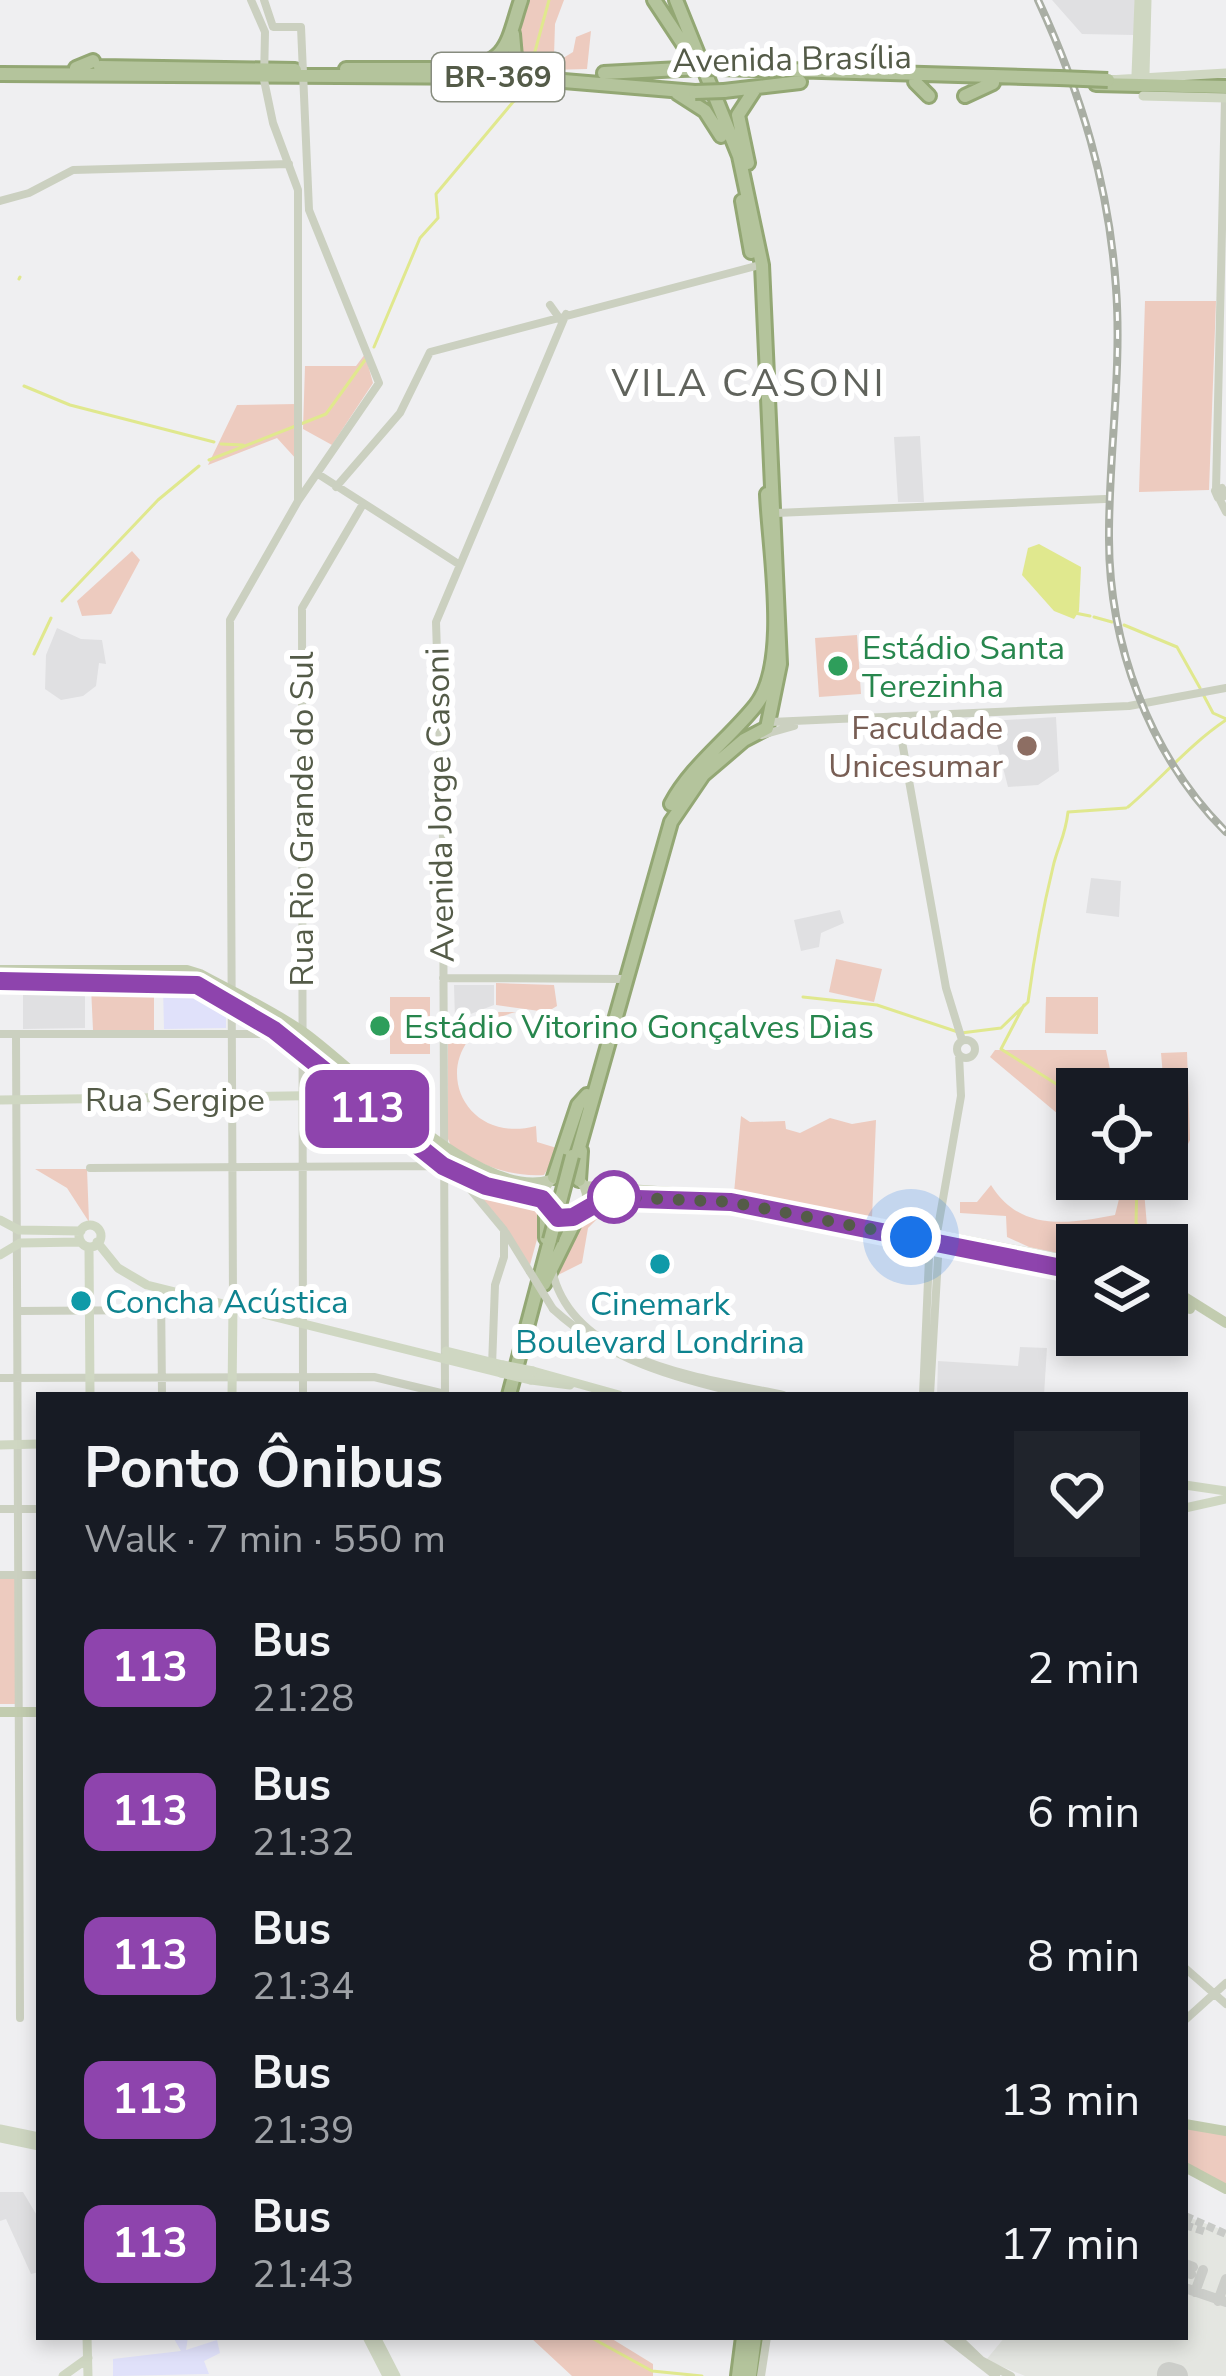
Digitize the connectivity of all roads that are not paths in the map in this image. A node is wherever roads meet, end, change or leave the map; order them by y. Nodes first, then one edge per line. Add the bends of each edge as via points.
1 (251, 0) edge
2 (264, 0) edge
3 (523, 0) edge
4 (654, 0) edge
5 (676, 0) edge
6 (1143, 0) edge
7 (93, 61) dead end
8 (812, 66) dead end
9 (76, 68) junction
10 (256, 69) junction
11 (460, 69) junction
12 (0, 71) edge
13 (539, 71) junction
14 (1226, 73) edge
15 (300, 74) junction
16 (783, 74) junction
17 (1140, 75) junction
18 (1060, 81) junction
19 (915, 82) junction
20 (1108, 82) junction
21 (992, 83) junction
22 (766, 85) junction
23 (1226, 85) edge
24 (665, 88) junction
25 (929, 96) dead end
26 (965, 96) dead end
27 (1143, 96) joint
28 (1226, 98) edge
29 (289, 164) junction
30 (303, 186) junction
31 (0, 201) edge
32 (304, 211) junction
33 (758, 266) junction
34 (550, 304) dead end
35 (564, 315) junction
36 (318, 474) junction
37 (336, 487) junction
38 (1221, 493) edge
39 (1105, 499) dead end
40 (298, 501) junction
41 (363, 504) junction
42 (776, 512) junction
43 (1226, 512) edge
44 (460, 565) junction
45 (1226, 688) edge
46 (758, 703) junction
47 (772, 718) junction
48 (898, 718) junction
49 (806, 723) junction
50 (760, 735) junction
51 (739, 736) junction
52 (0, 970) edge
53 (187, 976) junction
54 (443, 978) junction
55 (621, 979) junction
56 (0, 981) edge
57 (232, 997) junction
58 (301, 1030) junction
59 (232, 1033) junction
60 (0, 1034) edge
61 (16, 1034) junction
62 (280, 1034) junction
63 (958, 1035) junction
64 (301, 1052) junction
65 (963, 1056) junction
66 (361, 1093) junction
67 (590, 1096) junction
68 (301, 1098) junction
69 (232, 1099) junction
70 (0, 1100) edge
71 (17, 1100) junction
72 (443, 1147) junction
73 (302, 1166) junction
74 (443, 1166) junction
75 (232, 1167) junction
76 (90, 1168) dead end
77 (459, 1176) junction
78 (552, 1178) junction
79 (581, 1183) junction
80 (544, 1204) junction
81 (581, 1212) junction
82 (0, 1220) edge
83 (504, 1230) junction
84 (28, 1235) junction
85 (935, 1237) junction
86 (89, 1240) junction
87 (20, 1243) junction
88 (0, 1256) edge
89 (1056, 1262) edge
90 (552, 1270) junction
91 (541, 1285) junction
92 (161, 1288) junction
93 (1188, 1303) edge
94 (232, 1304) junction
95 (161, 1310) junction
96 (20, 1311) junction
97 (90, 1311) junction
98 (303, 1319) junction
99 (1226, 1326) edge
100 (444, 1354) junction
101 (497, 1368) junction
102 (304, 1376) junction
103 (232, 1377) junction
104 (0, 1378) edge
105 (20, 1378) junction
106 (90, 1378) junction
107 (162, 1378) junction
108 (90, 1392) edge
109 (162, 1392) edge
110 (232, 1392) edge
111 (303, 1392) edge
112 (437, 1392) edge
113 (445, 1392) edge
114 (514, 1392) edge
115 (606, 1392) edge
116 (736, 1392) edge
117 (770, 1392) edge
118 (926, 1392) edge
119 (36, 1444) edge
120 (0, 1445) edge
121 (20, 1445) junction
122 (1188, 1485) edge
123 (1202, 1487) junction
124 (1226, 1496) edge
125 (1190, 1507) edge
126 (20, 1509) junction
127 (36, 1509) edge
128 (0, 1510) edge
129 (0, 1575) edge
130 (20, 1575) junction
131 (36, 1575) edge
132 (0, 1709) edge
133 (20, 1709) junction
134 (36, 1709) edge
135 (1188, 1971) edge
136 (1226, 1983) edge
137 (1212, 1992) junction
138 (1226, 2004) edge
139 (1188, 2017) edge
140 (20, 2018) dead end
141 (1188, 2125) edge
142 (1226, 2131) edge
143 (0, 2133) edge
144 (36, 2140) edge
145 (1188, 2169) edge
146 (1226, 2189) edge
147 (87, 2340) edge
148 (369, 2340) edge
149 (377, 2340) edge
150 (743, 2340) edge
151 (755, 2340) edge
152 (766, 2340) edge
153 (950, 2340) edge
154 (961, 2340) edge
155 (88, 2358) junction
156 (67, 2374) edge
157 (86, 2376) edge
158 (392, 2376) edge
159 (738, 2376) edge
160 (750, 2376) edge
161 (760, 2376) edge
162 (996, 2376) edge
163 (1011, 2376) edge

1 - 10 street via 265,32
2 - 15 street via 273,27 301,27
3 - 11 highway via 500,57
3 - 13 highway via 511,45 518,61
4 - 33 highway via 735,157
5 - 33 highway via 739,156
6 - 17 main road
6 - 17 main road
7 - 9 highway
8 - 16 highway
9 - 10 highway, Avenida Brasília / BR-369
9 - 12 highway, Avenida Brasília / BR-369
10 - 12 highway, Avenida Brasília / BR-369
10 - 15 highway, Avenida Brasília / BR-369
10 - 29 street
11 - 13 highway, Avenida Brasília / BR-369
11 - 15 highway, Avenida Brasília / BR-369
13 - 16 highway, Avenida Brasília / BR-369, bridge
14 - 17 main road
15 - 24 highway, Avenida Brasília / BR-369
15 - 30 street
16 - 18 highway, Avenida Brasília / BR-369
17 - 20 main road
18 - 20 highway, Avenida Brasília / BR-369, bridge
18 - 20 highway, Avenida Brasília / BR-369, bridge
18 - 21 highway, Avenida Brasília / BR-369
19 - 21 highway, Avenida Brasília / BR-369
19 - 22 highway, Avenida Brasília / BR-369
19 - 25 highway
20 - 23 highway, Avenida Brasília / BR-369
20 - 27 highway
21 - 26 highway
22 - 24 highway, Avenida Brasília / BR-369, bridge
22 - 33 highway via 747,96 738,115
24 - 33 highway via 698,104 729,152
27 - 28 main road
28 - 38 street
29 - 30 street
29 - 31 street via 73,170
30 - 32 street
32 - 36 street via 379,382
32 - 40 street
33 - 35 street
33 - 42 highway
33 - 46 highway via 773,633
34 - 35 street
35 - 37 street via 430,352 400,413
35 - 44 street, Avenida Jorge Casoni
36 - 37 street
36 - 40 street
37 - 41 street
38 - 43 street
39 - 42 street
40 - 57 street via 230,620
41 - 44 street
41 - 58 street, Rua Rio Grande do Sul via 302,608
42 - 47 highway via 782,643
44 - 54 street, Avenida Jorge Casoni via 435,641
45 - 48 street via 1129,706
46 - 47 highway via 767,703
46 - 51 highway
47 - 49 street
47 - 50 highway
48 - 49 street
48 - 63 street
49 - 50 street
50 - 51 highway
51 - 55 highway via 681,788 665,816
52 - 53 main road
53 - 56 main road
53 - 57 main road
54 - 55 street
54 - 72 street, Avenida Jorge Casoni
55 - 67 highway
57 - 58 main road
57 - 59 street
57 - 62 main road
58 - 64 street, Rua Rio Grande do Sul
58 - 66 main road
59 - 61 street
59 - 62 street
59 - 69 street
60 - 61 street
61 - 71 street
62 - 64 main road
63 - 65 street
63 - 65 street via 975,1047
64 - 66 main road
64 - 68 street, Rua Rio Grande do Sul
65 - 85 street
66 - 68 main road, Rua Sergipe
66 - 72 main road
66 - 74 main road
67 - 78 highway via 578,1105
67 - 79 highway
67 - 91 highway, bridge
68 - 69 main road, Rua Sergipe
68 - 73 street, Rua Rio Grande do Sul
69 - 71 main road, Rua Sergipe
69 - 75 street
70 - 71 main road, Rua Sergipe
71 - 84 street
72 - 74 street, Avenida Jorge Casoni
72 - 78 main road via 509,1181
73 - 74 street
73 - 75 street
73 - 98 street, Rua Rio Grande do Sul
74 - 77 main road
74 - 100 street, Avenida Jorge Casoni
75 - 76 street
75 - 94 street
77 - 80 main road
77 - 83 street
78 - 79 main road
78 - 80 main road
79 - 81 main road
79 - 85 main road via 732,1195
80 - 81 main road via 558,1218
80 - 91 highway
81 - 85 main road via 606,1198 731,1202
81 - 90 highway
82 - 84 main road
83 - 101 street via 495,1285
83 - 116 street, bridge via 553,1309 592,1341 635,1364
84 - 86 main road
84 - 87 main road
85 - 89 main road
85 - 118 street
86 - 92 main road via 127,1275
86 - 94 main road via 139,1277
86 - 97 main road
87 - 88 main road
87 - 96 street
90 - 91 highway
90 - 117 street via 566,1308 619,1349
91 - 114 highway
92 - 94 main road
92 - 95 street
93 - 99 main road
94 - 98 main road
94 - 103 main road
95 - 97 street
95 - 107 street
96 - 97 street
96 - 105 street
97 - 106 main road
98 - 100 main road
98 - 102 street, Rua Rio Grande do Sul
100 - 101 main road
100 - 113 street, Avenida Jorge Casoni
101 - 115 main road, bridge
102 - 103 street
102 - 111 street, Rua Rio Grande do Sul
102 - 112 street via 374,1377
103 - 107 street
103 - 110 main road
104 - 105 street
105 - 106 street
105 - 121 street
106 - 107 street
106 - 108 main road
107 - 109 street
119 - 121 main road
120 - 121 main road
121 - 126 street
122 - 123 main road
123 - 124 main road
123 - 125 main road via 1205,1496
124 - 125 main road
126 - 127 street
126 - 128 street
126 - 130 street
129 - 130 street
130 - 131 street
130 - 133 street
132 - 133 main road
133 - 134 main road
133 - 140 street
135 - 137 street
136 - 137 street
137 - 138 street
137 - 139 street
141 - 142 main road
143 - 144 main road
145 - 146 main road
147 - 155 main road
148 - 158 main road
149 - 158 main road
150 - 159 highway
151 - 160 highway
152 - 161 street
153 - 162 street
154 - 163 street
155 - 156 main road
155 - 157 main road
156 - 157 main road

